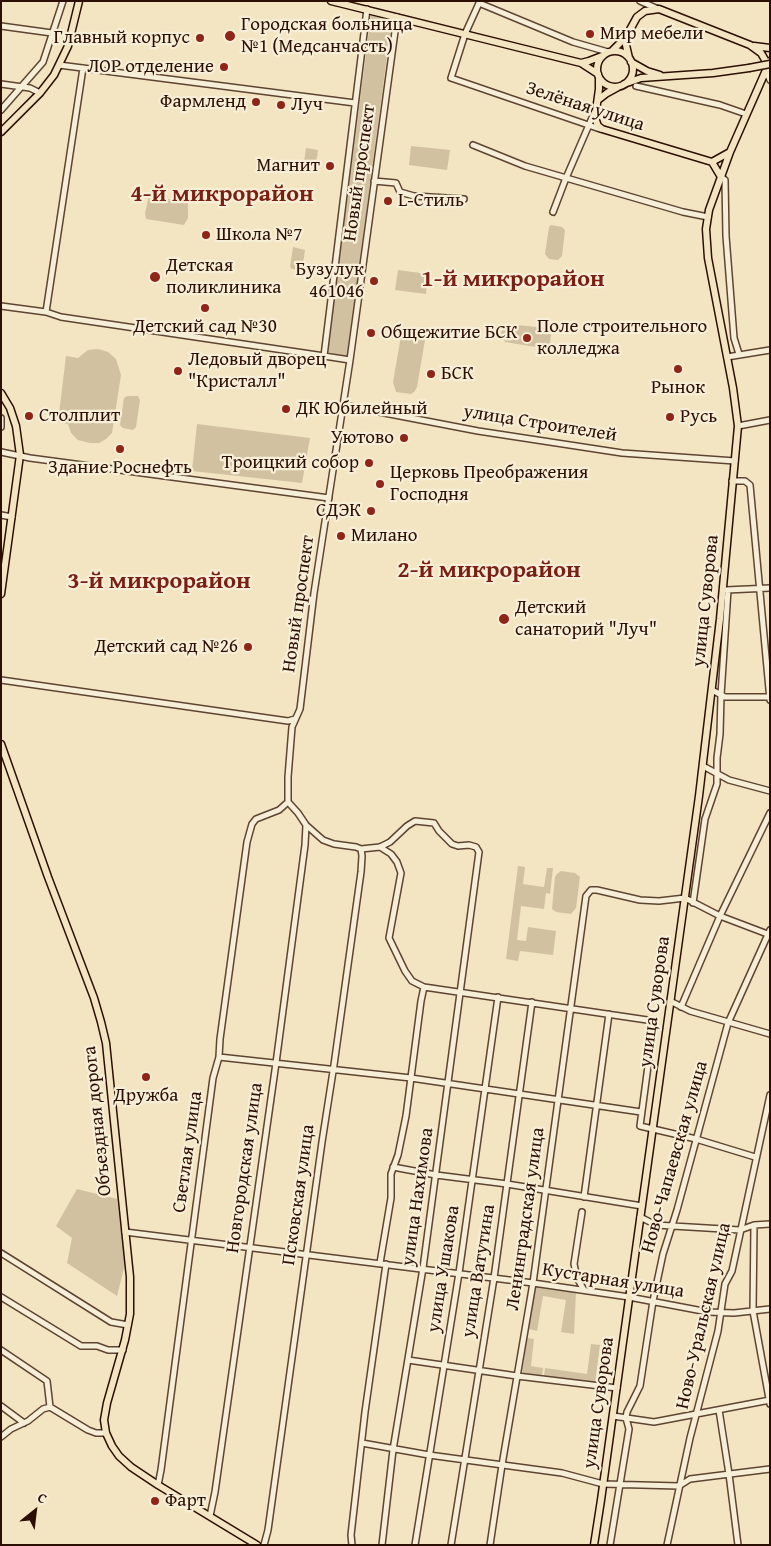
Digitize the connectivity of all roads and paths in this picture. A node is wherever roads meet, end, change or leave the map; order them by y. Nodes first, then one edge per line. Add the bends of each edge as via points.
1 (63, 1) edge
2 (79, 1) edge
3 (331, 1) edge
4 (479, 2) edge
5 (642, 2) edge
6 (659, 9) junction
7 (367, 10) junction
8 (397, 17) junction
9 (637, 17) junction
10 (1, 26) edge
11 (52, 33) junction
12 (465, 34) junction
13 (626, 37) junction
14 (750, 45) junction
15 (770, 48) edge
16 (608, 53) junction
17 (630, 60) junction
18 (581, 63) junction
19 (59, 65) junction
20 (83, 68) junction
21 (769, 71) edge
22 (598, 76) junction
23 (666, 76) junction
24 (1, 84) edge
25 (622, 85) junction
26 (636, 86) dead end
27 (23, 87) junction
28 (40, 93) junction
29 (598, 100) junction
30 (355, 103) junction
31 (1, 110) edge
32 (595, 110) junction
33 (746, 114) junction
34 (588, 125) junction
35 (602, 129) junction
36 (1, 132) edge
37 (473, 145) dead end
38 (730, 152) junction
39 (712, 162) junction
40 (721, 177) junction
41 (566, 178) junction
42 (374, 181) junction
43 (464, 199) dead end
44 (553, 212) dead end
45 (708, 217) junction
46 (1, 306) edge
47 (46, 312) junction
48 (770, 350) edge
49 (739, 354) junction
50 (324, 356) junction
51 (727, 357) junction
52 (350, 360) junction
53 (1, 392) edge
54 (343, 405) junction
55 (1, 418) edge
56 (770, 420) edge
57 (738, 426) junction
58 (1, 427) edge
59 (1, 452) edge
60 (20, 455) junction
61 (735, 461) junction
62 (732, 481) junction
63 (330, 498) junction
64 (1, 515) edge
65 (12, 517) junction
66 (3, 575) edge
67 (770, 588) edge
68 (725, 590) junction
69 (758, 590) junction
70 (1, 594) edge
71 (1, 680) edge
72 (712, 690) junction
73 (721, 695) junction
74 (770, 698) edge
75 (295, 718) junction
76 (1, 744) edge
77 (703, 766) junction
78 (716, 773) junction
79 (770, 790) edge
80 (288, 802) junction
81 (770, 813) edge
82 (306, 824) junction
83 (380, 847) junction
84 (361, 849) junction
85 (685, 898) junction
86 (694, 903) junction
87 (720, 916) junction
88 (769, 933) edge
89 (424, 987) junction
90 (461, 993) junction
91 (498, 997) junction
92 (670, 1001) junction
93 (532, 1002) junction
94 (681, 1007) junction
95 (571, 1008) junction
96 (609, 1014) junction
97 (728, 1023) junction
98 (770, 1034) edge
99 (219, 1057) junction
100 (276, 1063) junction
101 (333, 1069) junction
102 (411, 1078) junction
103 (449, 1083) junction
104 (485, 1088) junction
105 (521, 1094) junction
106 (770, 1095) edge
107 (558, 1099) junction
108 (596, 1105) junction
109 (641, 1112) junction
110 (652, 1128) junction
111 (696, 1139) junction
112 (755, 1157) junction
113 (394, 1167) junction
114 (436, 1175) junction
115 (472, 1179) junction
116 (507, 1184) junction
117 (546, 1190) junction
118 (584, 1197) junction
119 (642, 1206) junction
120 (582, 1212) dead end
121 (640, 1217) junction
122 (770, 1224) edge
123 (754, 1225) junction
124 (671, 1226) junction
125 (740, 1230) junction
126 (125, 1232) junction
127 (191, 1239) junction
128 (249, 1247) junction
129 (1, 1253) edge
130 (306, 1255) junction
131 (383, 1264) junction
132 (423, 1268) junction
133 (460, 1273) junction
134 (494, 1278) junction
135 (533, 1283) junction
136 (584, 1290) junction
137 (1, 1297) edge
138 (629, 1297) junction
139 (653, 1301) junction
140 (770, 1309) edge
141 (753, 1311) junction
142 (721, 1312) junction
143 (128, 1325) junction
144 (1, 1350) edge
145 (122, 1350) junction
146 (408, 1360) junction
147 (443, 1365) junction
148 (478, 1370) junction
149 (517, 1376) junction
150 (617, 1388) junction
151 (770, 1401) edge
152 (1, 1406) edge
153 (50, 1407) junction
154 (719, 1410) junction
155 (697, 1414) junction
156 (613, 1416) junction
157 (626, 1418) junction
158 (24, 1423) junction
159 (106, 1433) junction
160 (1, 1437) edge
161 (362, 1443) junction
162 (393, 1450) junction
163 (429, 1456) junction
164 (465, 1461) junction
165 (502, 1465) junction
166 (770, 1469) edge
167 (729, 1474) junction
168 (604, 1484) junction
169 (620, 1484) junction
170 (158, 1485) junction
171 (679, 1486) junction
172 (210, 1516) junction
173 (258, 1545) edge
174 (264, 1545) edge
175 (352, 1545) edge
176 (382, 1545) edge
177 (415, 1545) edge
178 (450, 1545) edge
179 (490, 1545) edge
180 (594, 1545) edge
181 (610, 1545) edge
182 (667, 1545) edge
183 (738, 1545) edge

1 - 11 street
2 - 19 main road via 68,46
3 - 7 main road
4 - 12 street
4 - 16 street via 573,42
5 - 6 street
5 - 9 street
6 - 9 main road via 645,11
6 - 14 main road
7 - 8 main road
7 - 30 street
8 - 12 main road
8 - 42 street, Новый проспект
9 - 13 main road
10 - 11 street
11 - 27 street via 43,62
12 - 18 main road
12 - 34 street, Зелёная улица via 451,78
13 - 16 main road
13 - 17 main road
14 - 15 main road
14 - 21 main road via 761,53
16 - 17 main road via 622,52
16 - 18 main road
16 - 22 main road via 597,65
17 - 23 main road via 647,71
17 - 25 main road via 632,74
18 - 22 main road
19 - 20 street
19 - 28 main road
20 - 30 street
20 - 47 street
21 - 23 main road, bridge via 748,68
21 - 33 main road, улица Суворова
22 - 25 main road via 607,85
22 - 29 main road
23 - 25 main road via 640,78
24 - 27 street
25 - 29 main road
26 - 33 street
27 - 28 street
27 - 31 street
28 - 36 main road
29 - 32 main road
30 - 50 street
32 - 34 street
32 - 35 main road via 596,122
33 - 38 main road, улица Суворова
34 - 35 street, Зелёная улица
34 - 41 street
35 - 39 main road, Зелёная улица
37 - 41 street
38 - 39 main road
38 - 40 main road, улица Суворова
39 - 40 main road
40 - 45 main road, улица Суворова
40 - 49 street via 726,180 726,236 734,338
41 - 44 street
41 - 45 street
42 - 43 street via 396,183 400,192 414,196
42 - 52 street, Новый проспект
45 - 51 main road, улица Суворова via 708,258
46 - 47 street
47 - 50 street via 61,317
48 - 49 street
49 - 51 street
50 - 52 street
51 - 57 main road, улица Суворова
52 - 54 street, Новый проспект
53 - 60 main road via 16,426
54 - 61 street, улица Строителей via 478,431 622,452
54 - 63 street, Новый проспект
55 - 58 street
56 - 57 street
57 - 61 main road, улица Суворова
59 - 60 street
60 - 63 street
60 - 65 main road
61 - 62 main road, улица Суворова
62 - 68 main road, улица Суворова
62 - 69 street via 750,484
63 - 75 street, Новый проспект via 300,709
64 - 65 street
65 - 66 main road
66 - 70 main road
67 - 69 street
68 - 69 street
68 - 72 main road, улица Суворова
68 - 73 street
69 - 74 street
71 - 75 street via 288,721
72 - 73 street
72 - 77 main road, улица Суворова
73 - 74 street
73 - 78 street
75 - 80 street, Новый проспект via 288,759
76 - 126 main road, Объездная дорога via 101,1022 106,1043
77 - 78 street
77 - 85 main road, улица Суворова
78 - 79 street via 729,780
78 - 86 street via 716,784 705,819
80 - 82 street
80 - 99 street, Светлая улица via 279,810 256,819 247,842
81 - 87 street
82 - 84 street via 323,840
82 - 100 street, Новгородская улица
83 - 84 street
83 - 89 street via 391,854 400,873 389,938 412,981
83 - 90 street, улица Нахимова via 415,821 434,823 452,844 476,847 479,852
84 - 101 street, Псковская улица via 361,872
85 - 86 street
85 - 92 main road, улица Суворова
85 - 95 street, Ленинградская улица via 640,900 591,890 586,896
86 - 87 street
87 - 88 street
87 - 94 street
88 - 97 street, Ново-Чапаевская улица
89 - 90 street
89 - 102 street
90 - 91 street
90 - 103 street, улица Нахимова
91 - 93 street
91 - 104 street, улица Ушакова
92 - 94 street
92 - 110 main road, улица Суворова
93 - 95 street
93 - 105 street, улица Ватутина
94 - 97 street
95 - 96 street
95 - 107 street, Ленинградская улица
96 - 108 street
96 - 109 street via 654,1020
97 - 98 street
97 - 111 street, Ново-Чапаевская улица
99 - 100 street
99 - 127 street, Светлая улица via 213,1078
100 - 101 street
100 - 128 street, Новгородская улица
101 - 102 street
101 - 130 street, Псковская улица
102 - 103 street
102 - 113 street
103 - 104 street
103 - 114 street, улица Нахимова
104 - 105 street
104 - 115 street, улица Ушакова
105 - 107 street
105 - 116 street, улица Ватутина
106 - 112 street, Ново-Уральская улица
107 - 108 street
107 - 117 street, Ленинградская улица
108 - 109 street
108 - 118 street
109 - 110 street via 640,1126
110 - 111 street
110 - 119 main road, улица Суворова
111 - 112 street
111 - 124 street, Ново-Чапаевская улица
112 - 125 street, Ново-Уральская улица
113 - 114 street
113 - 131 street
114 - 115 street
114 - 132 street, улица Нахимова
115 - 116 street
115 - 133 street, улица Ушакова
116 - 117 street
116 - 134 street, улица Ватутина
117 - 118 street
117 - 135 street, Ленинградская улица
118 - 119 street
119 - 121 main road, улица Суворова
120 - 136 street via 574,1264
121 - 124 street via 656,1225
121 - 138 main road, улица Суворова
122 - 123 street
123 - 125 street
123 - 141 street
124 - 125 street
124 - 139 street, Ново-Чапаевская улица
125 - 142 street, Ново-Уральская улица
126 - 127 street, Кустарная улица
126 - 143 main road, Объездная дорога via 130,1277
127 - 128 street, Кустарная улица
127 - 170 street, Светлая улица
128 - 130 street, Кустарная улица
128 - 172 street, Новгородская улица
129 - 143 street via 111,1322
130 - 131 street, Кустарная улица
130 - 174 street, Псковская улица
131 - 132 street, Кустарная улица
131 - 161 street
132 - 133 street, Кустарная улица
132 - 146 street, улица Нахимова
133 - 134 street, Кустарная улица
133 - 147 street, улица Ушакова
134 - 135 street, Кустарная улица
134 - 148 street, улица Ватутина
135 - 136 street, Кустарная улица
135 - 149 street, Ленинградская улица
136 - 138 street, Кустарная улица
137 - 145 street via 81,1346
138 - 139 street, Кустарная улица
138 - 150 main road, улица Суворова
139 - 142 street, Кустарная улица
139 - 157 street, Ново-Чапаевская улица via 640,1386
140 - 141 street, Кустарная улица
141 - 142 street, Кустарная улица
141 - 151 street
142 - 155 street, Ново-Уральская улица
143 - 145 main road, Объездная дорога
144 - 153 street via 47,1381
145 - 159 main road, Объездная дорога via 104,1420
146 - 147 street
146 - 162 street, улица Нахимова
147 - 148 street
147 - 163 street, улица Ушакова
148 - 149 street
148 - 164 street, улица Ватутина
149 - 150 street
149 - 165 street, Ленинградская улица
150 - 156 main road, улица Суворова
151 - 154 street
152 - 158 street
153 - 158 street
153 - 159 street via 88,1430
154 - 155 street
154 - 167 street
155 - 157 street via 654,1422
155 - 171 street, Ново-Уральская улица
156 - 157 street
156 - 168 main road, улица Суворова
157 - 169 street, Ново-Чапаевская улица via 629,1429
158 - 160 street
159 - 170 main road via 119,1456
161 - 162 street
161 - 175 street
162 - 163 street
162 - 176 street, улица Нахимова
163 - 164 street
163 - 177 street, улица Ушакова
164 - 165 street
164 - 178 street, улица Ватутина
165 - 168 street via 562,1473
165 - 179 street, Ленинградская улица
166 - 167 street
167 - 171 street via 690,1479
167 - 183 street
168 - 169 street
168 - 180 main road, улица Суворова
169 - 171 street
169 - 181 street, Ново-Чапаевская улица
170 - 172 main road
171 - 182 street, Ново-Уральская улица
172 - 173 main road

